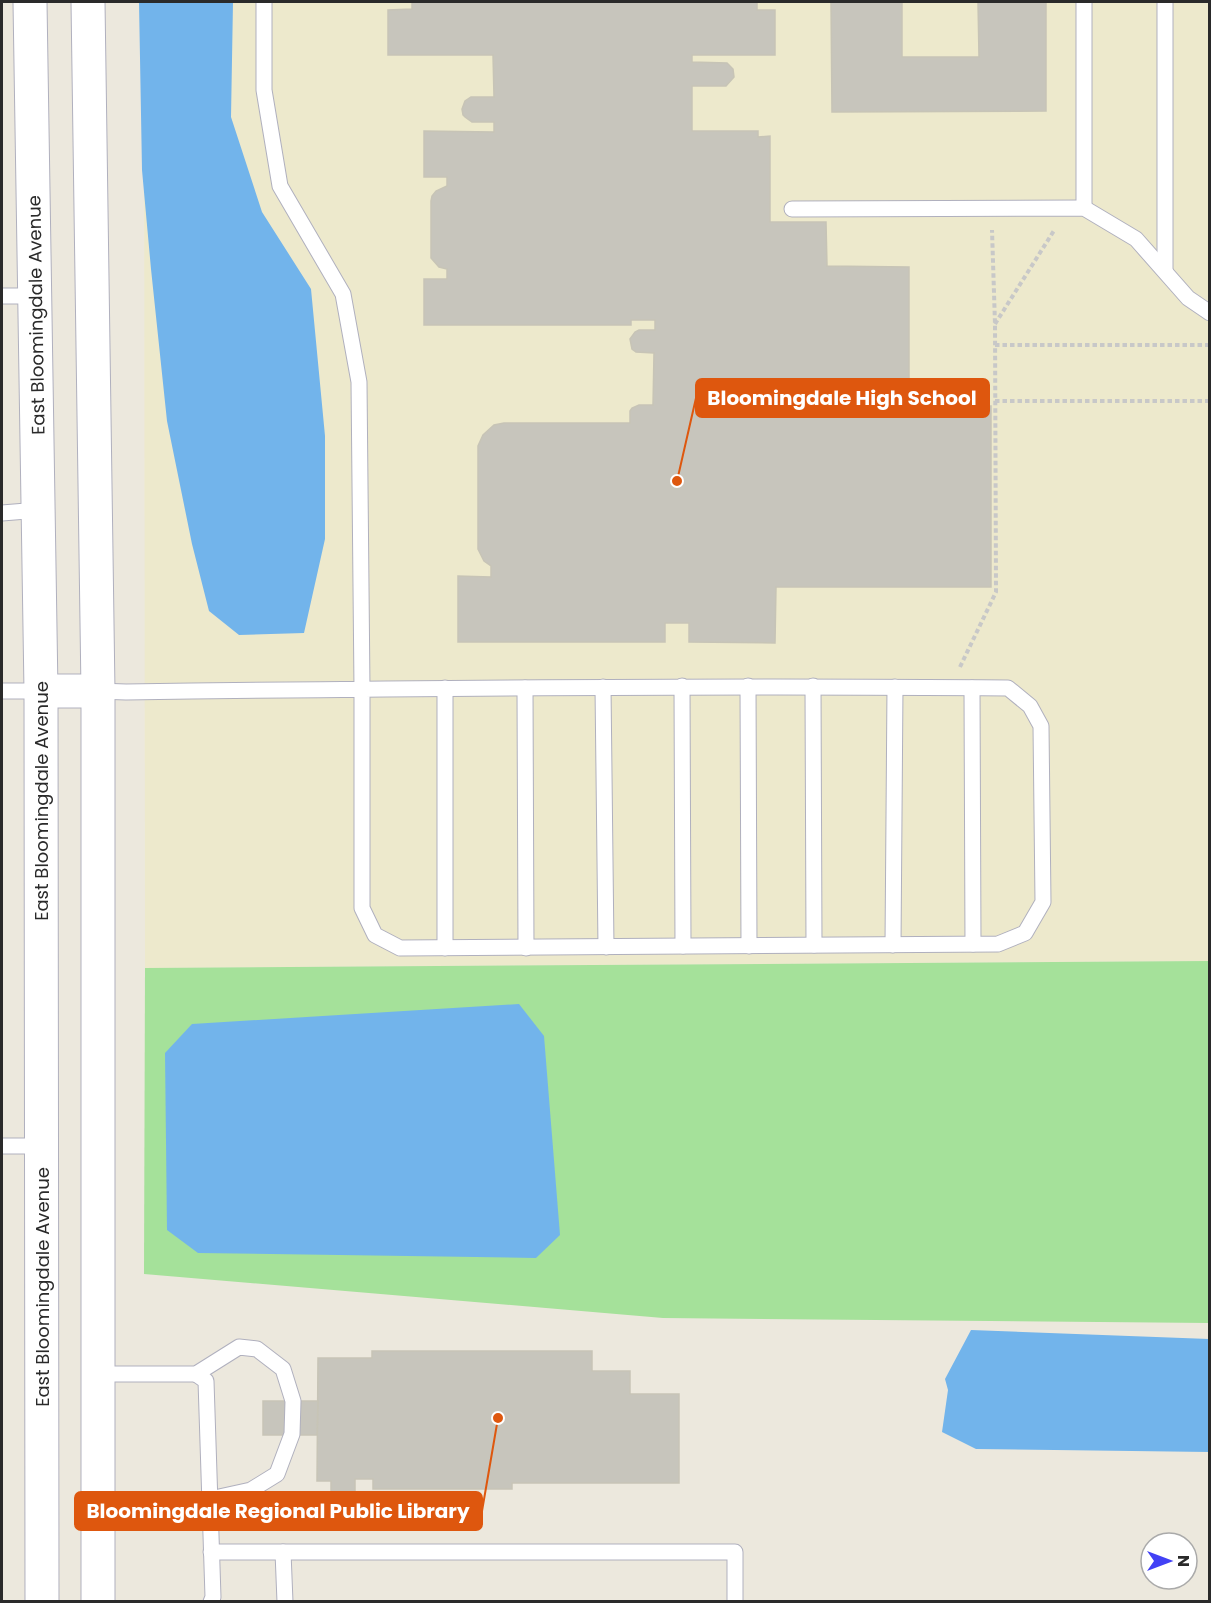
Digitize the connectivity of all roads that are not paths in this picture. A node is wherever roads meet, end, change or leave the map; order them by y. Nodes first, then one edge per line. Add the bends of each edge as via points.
1 (30, 2) edge
2 (88, 2) edge
3 (264, 2) edge
4 (1084, 2) edge
5 (1165, 2) edge
6 (1084, 208) junction
7 (792, 209) dead end
8 (1165, 270) junction
9 (35, 296) junction
10 (2, 297) edge
11 (1209, 313) edge
12 (39, 510) junction
13 (2, 513) edge
14 (682, 686) junction
15 (748, 686) junction
16 (813, 686) junction
17 (603, 687) junction
18 (895, 687) junction
19 (972, 687) junction
20 (445, 688) junction
21 (525, 688) junction
22 (362, 689) junction
23 (2, 691) edge
24 (41, 691) junction
25 (98, 691) junction
26 (973, 944) junction
27 (814, 945) junction
28 (893, 945) junction
29 (683, 946) junction
30 (749, 946) junction
31 (606, 947) junction
32 (445, 948) junction
33 (526, 948) junction
34 (2, 1146) edge
35 (42, 1146) junction
36 (99, 1374) junction
37 (196, 1374) junction
38 (210, 1499) junction
39 (211, 1552) junction
40 (283, 1552) junction
41 (42, 1602) edge
42 (98, 1602) edge
43 (211, 1602) edge
44 (285, 1602) edge
45 (735, 1602) edge

1 - 9 main road, East Bloomingdale Avenue
2 - 25 main road
3 - 22 lane via 264,90 280,186 343,294 359,382
4 - 6 lane
5 - 8 lane
6 - 7 lane
6 - 8 lane via 1136,239
8 - 11 lane via 1188,298
9 - 10 lane
9 - 12 main road, East Bloomingdale Avenue
12 - 13 lane
12 - 24 main road, East Bloomingdale Avenue
14 - 15 lane
14 - 17 lane
14 - 29 lane
15 - 16 lane
15 - 30 lane
16 - 18 lane
16 - 27 lane
17 - 21 lane
17 - 31 lane
18 - 19 lane
18 - 28 lane
19 - 26 lane
19 - 26 lane via 1008,688 1030,706 1041,726 1043,902 1025,933 998,944
20 - 21 lane
20 - 22 lane
20 - 32 lane
21 - 33 lane
22 - 25 lane
22 - 32 lane via 362,908 375,935 400,948
23 - 24 lane
24 - 25 main road
24 - 35 main road, East Bloomingdale Avenue
25 - 36 main road
26 - 28 lane
27 - 28 lane
27 - 30 lane
29 - 30 lane
29 - 31 lane
31 - 33 lane
32 - 33 lane
34 - 35 lane
35 - 41 main road, East Bloomingdale Avenue
36 - 37 lane
36 - 42 main road
37 - 38 lane via 206,1381
37 - 38 lane via 239,1347 257,1348 284,1369 293,1401 292,1434 277,1474 251,1490
38 - 39 lane
39 - 40 lane
39 - 43 lane
40 - 44 lane
40 - 45 lane via 735,1552

